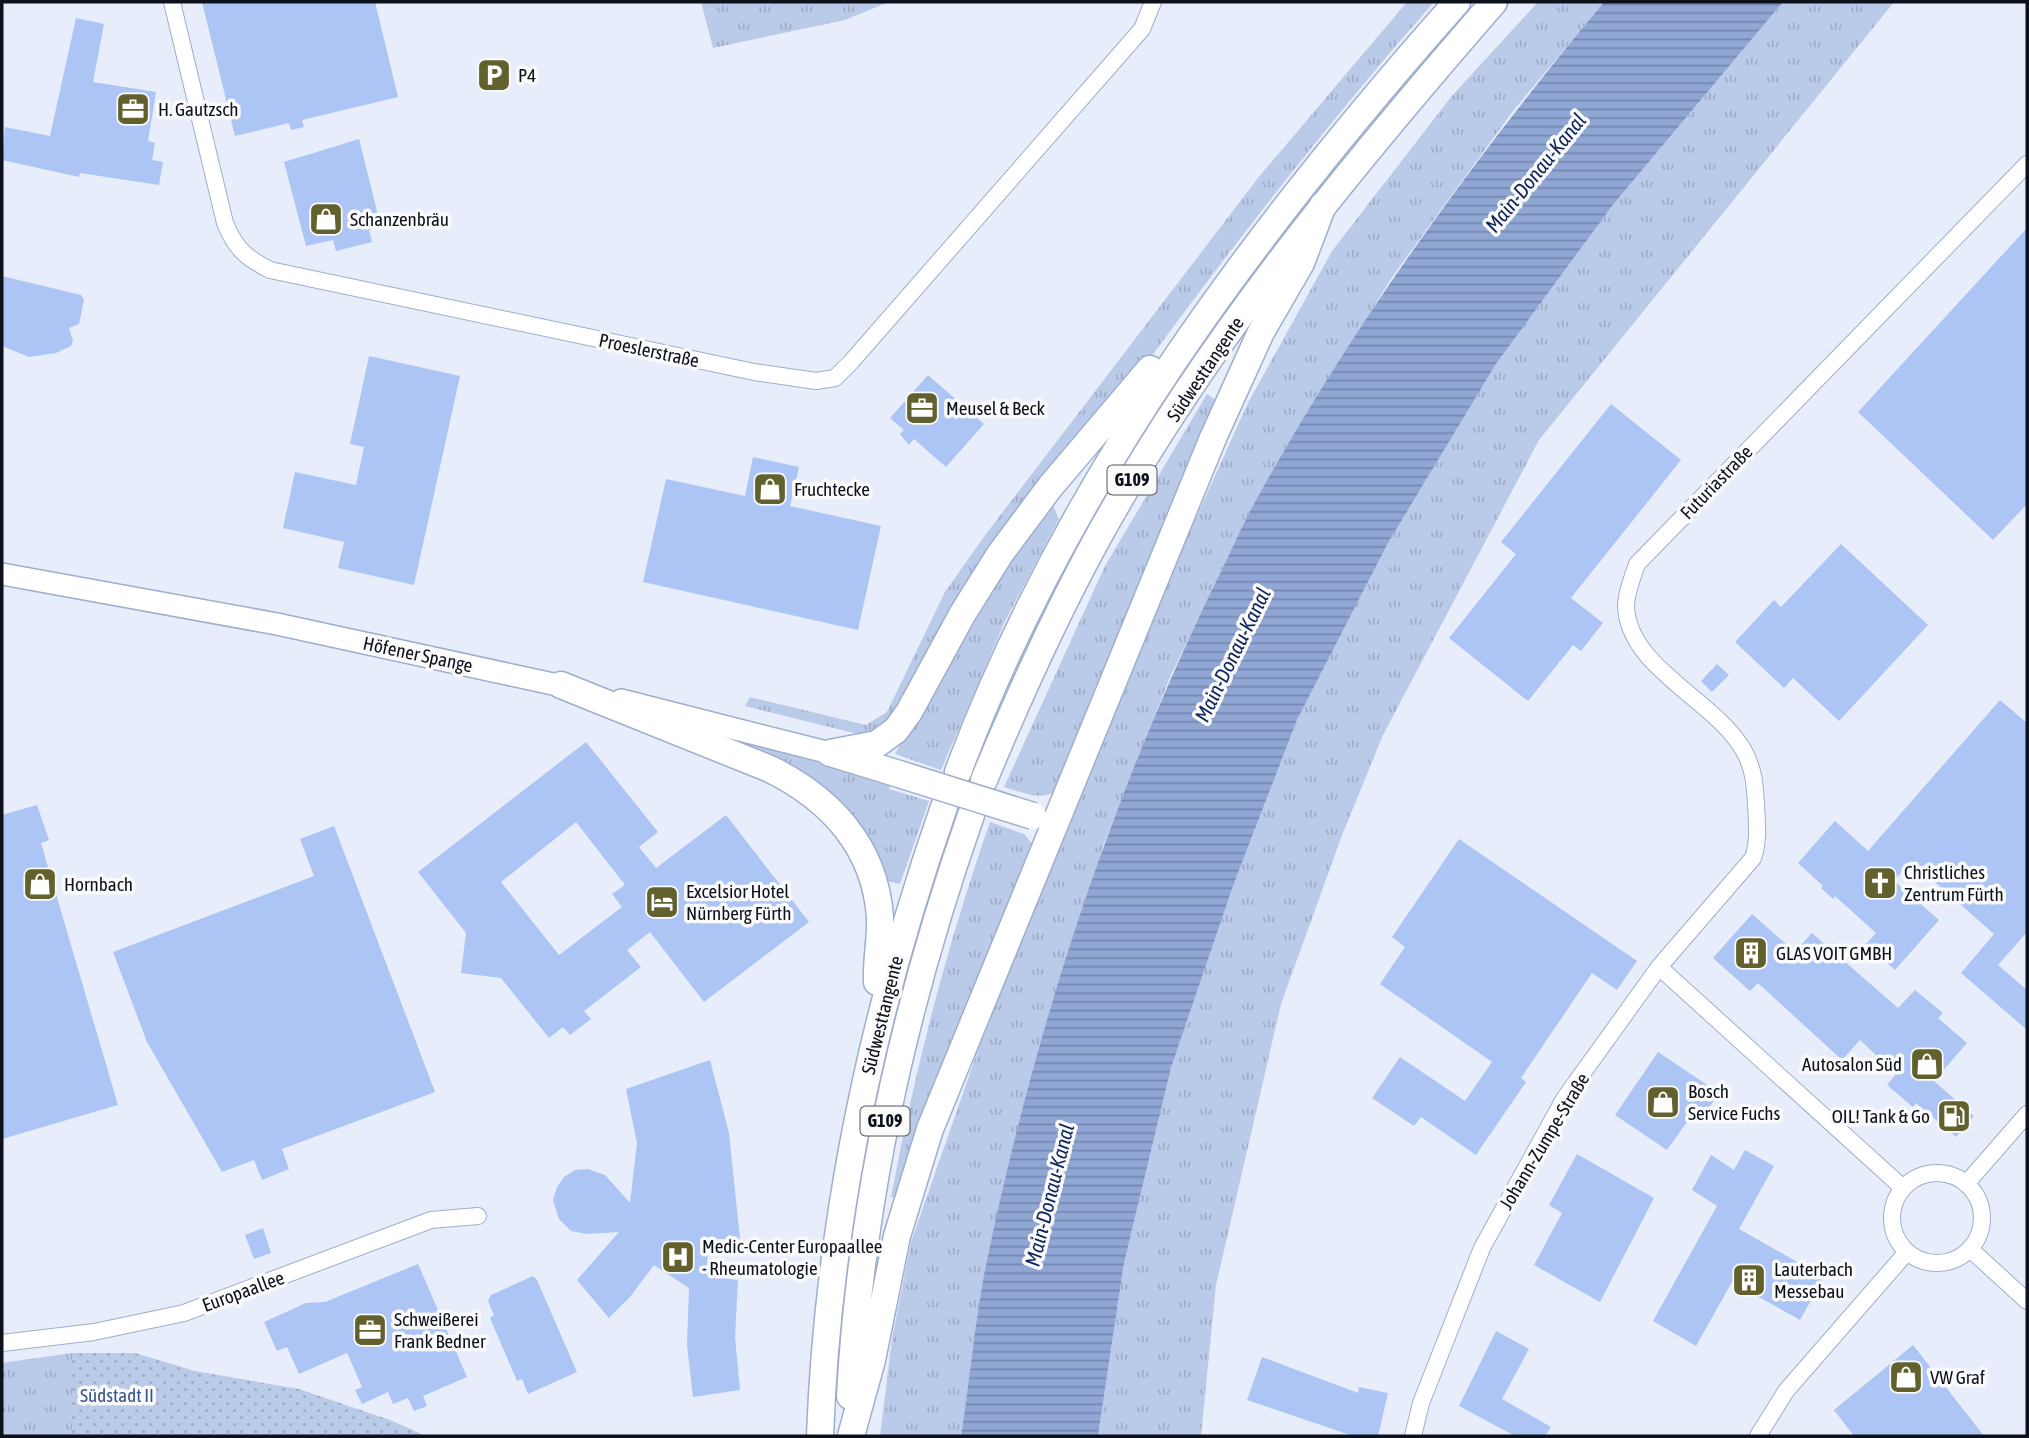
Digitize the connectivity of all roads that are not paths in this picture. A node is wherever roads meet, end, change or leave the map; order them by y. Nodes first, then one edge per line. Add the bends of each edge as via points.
1 (172, 2) edge
2 (1153, 2) edge
3 (1457, 2) edge
4 (1494, 2) edge
5 (2027, 164) edge
6 (1323, 205) junction
7 (1206, 314) junction
8 (2, 575) edge
9 (561, 685) junction
10 (830, 753) junction
11 (958, 772) dead end
12 (984, 780) dead end
13 (944, 807) dead end
14 (971, 815) dead end
15 (1044, 820) junction
16 (1758, 845) joint
17 (1659, 968) junction
18 (880, 1017) junction
19 (2027, 1114) edge
20 (1966, 1184) junction
21 (1903, 1188) junction
22 (478, 1216) dead end
23 (1970, 1249) junction
24 (1907, 1252) junction
25 (2027, 1300) edge
26 (2, 1343) edge
27 (820, 1436) edge
28 (850, 1436) edge
29 (1413, 1436) edge
30 (1758, 1436) edge

1 - 2 street, Proeslerstraße via 225,223 234,246 249,259 270,270 754,372 816,381 835,378 851,362 1142,29
3 - 7 highway, Südwesttangente / G109 via 1328,153
4 - 6 highway, Südwesttangente / G109
5 - 16 street, Futuriastraße via 1637,564 1626,605 1636,642 1729,729 1745,753 1755,778
6 - 12 highway, Südwesttangente / G109 via 1216,349 1104,527 1028,676
6 - 15 highway via 1301,263 1240,375
7 - 10 highway via 1152,366 1023,522 962,613 896,730 877,744
7 - 11 highway, Südwesttangente / G109 via 1129,430 1055,557
8 - 9 main road, Höfener Spange via 277,624
9 - 10 main road, Höfener Spange
9 - 18 highway via 770,769 814,795 839,818 864,855 877,893
10 - 15 highway, bridge
13 - 18 highway, Südwesttangente / G109
14 - 28 highway, Südwesttangente / G109 via 914,996 886,1115 862,1265
15 - 28 highway via 920,1157
16 - 17 street, Johann-Zumpe-Straße via 1753,858
17 - 21 street
17 - 29 street, Johann-Zumpe-Straße via 1564,1099 1482,1248 1421,1403
18 - 27 highway, Südwesttangente / G109 via 851,1148 837,1241
19 - 20 street
20 - 21 street via 1941,1174 1914,1180
20 - 23 street via 1976,1195 1981,1216 1978,1237
21 - 24 street via 1894,1207 1893,1227
22 - 26 street, Europaallee via 431,1220 184,1313 94,1332
23 - 24 street via 1946,1263 1918,1259
23 - 25 street
24 - 30 street via 1786,1391

